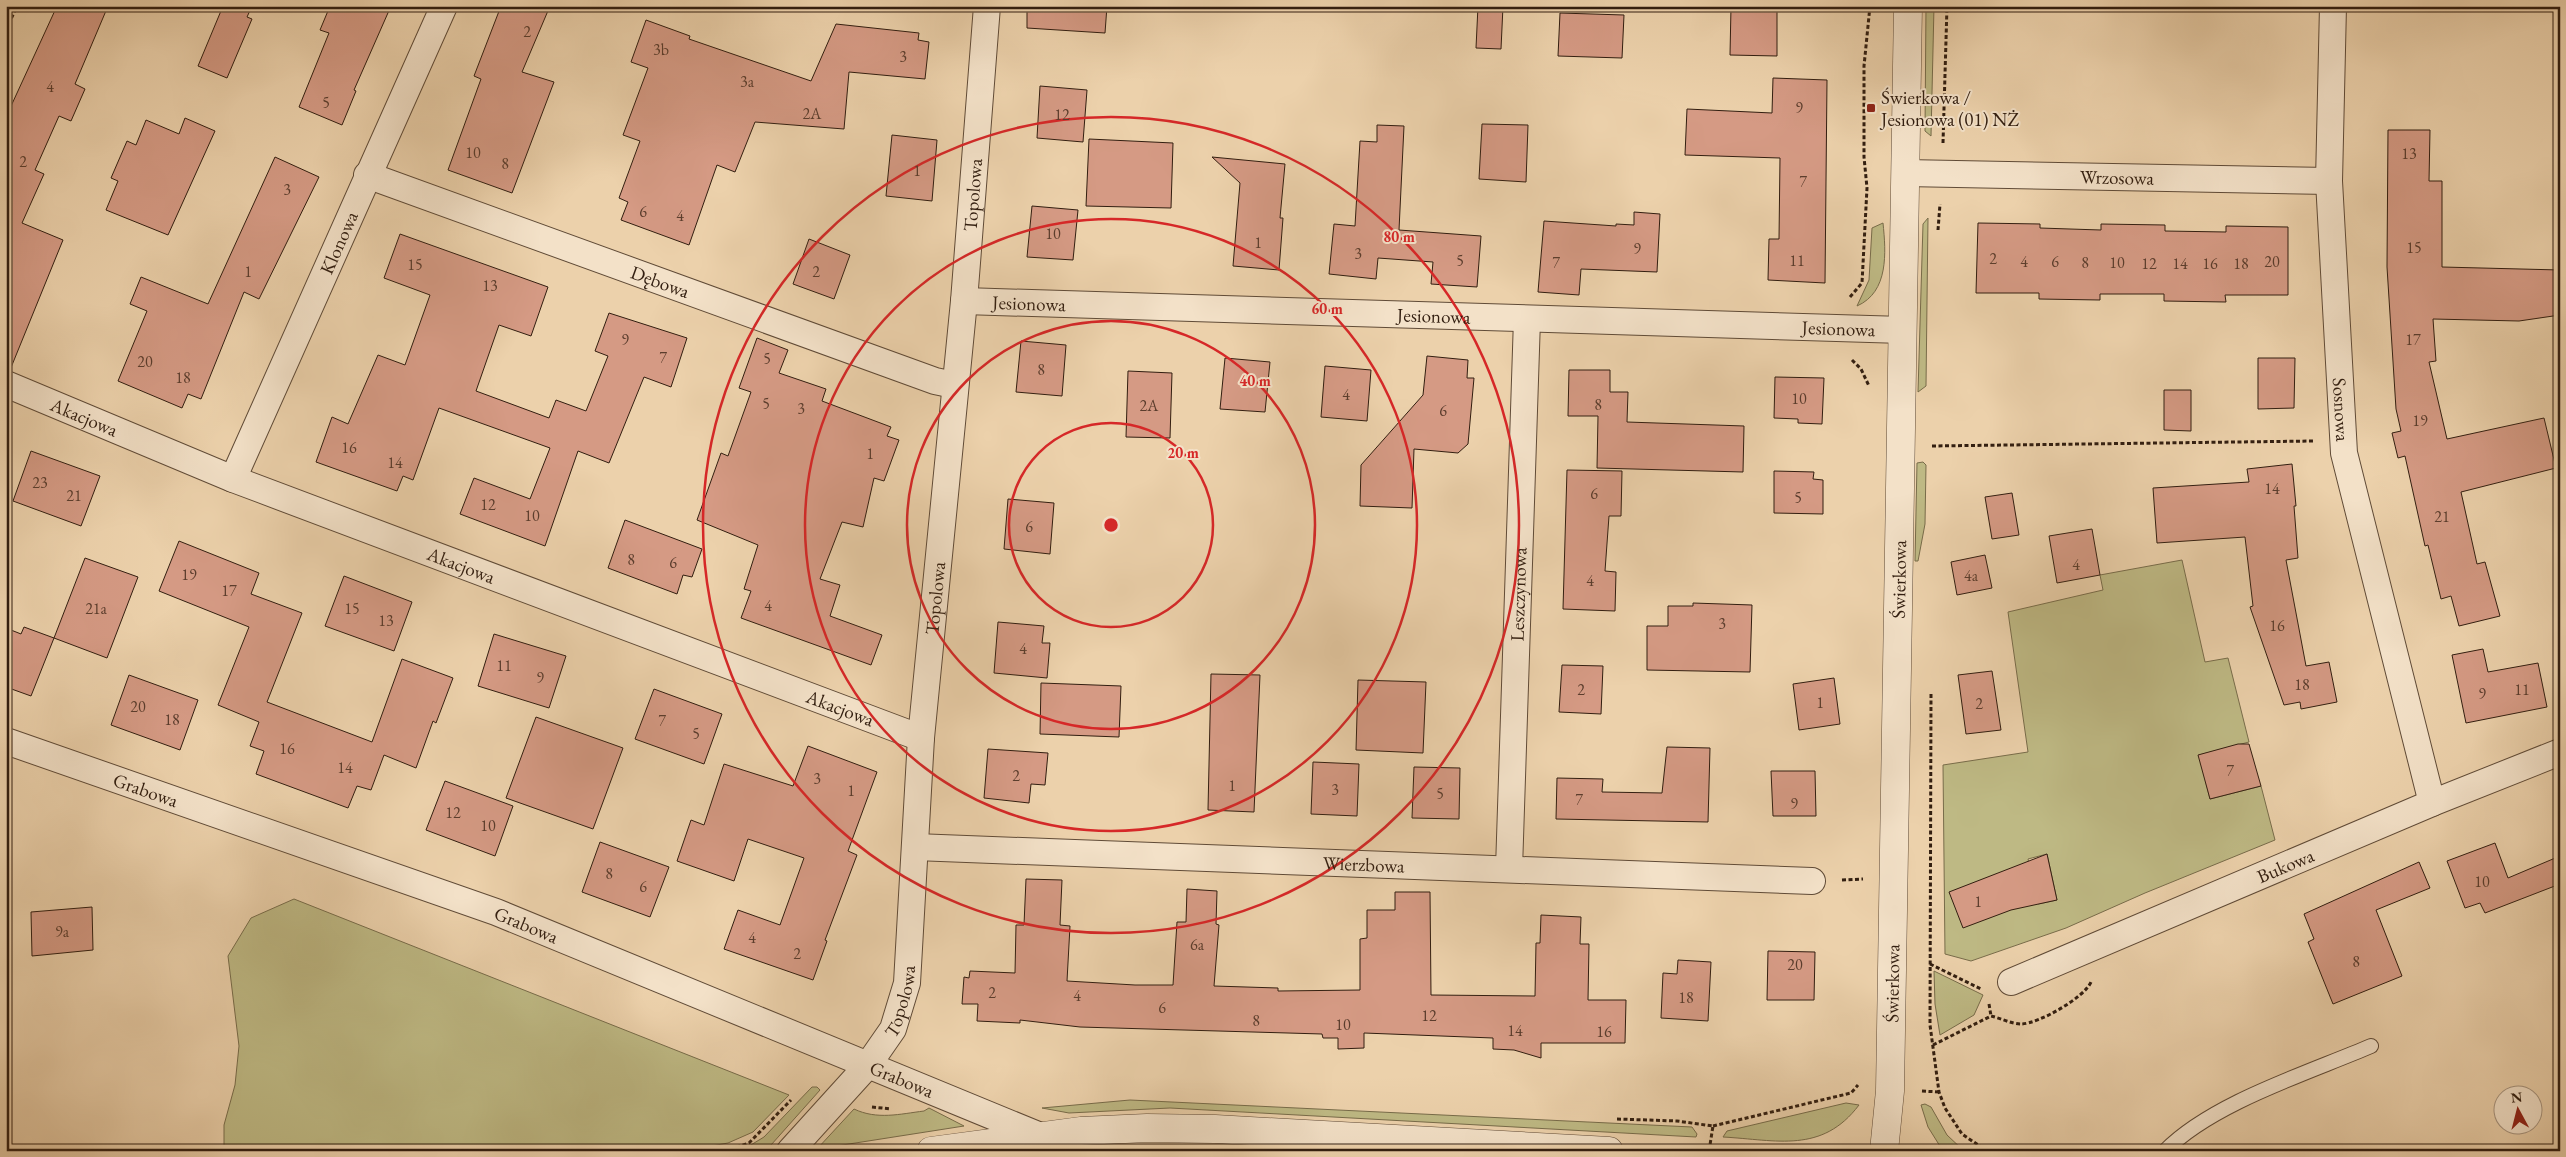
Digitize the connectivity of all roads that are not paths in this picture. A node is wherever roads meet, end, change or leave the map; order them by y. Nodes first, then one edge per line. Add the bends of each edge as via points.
1 (444, 6) edge
2 (987, 6) edge
3 (1908, 6) edge
4 (2332, 6) edge
5 (1905, 174) junction
6 (367, 175) junction
7 (2329, 181) junction
8 (964, 300) junction
9 (1527, 319) junction
10 (1903, 330) junction
11 (6, 384) edge
12 (954, 385) junction
13 (233, 480) junction
14 (921, 738) junction
15 (6, 742) edge
16 (2560, 752) edge
17 (2432, 802) junction
18 (915, 847) junction
19 (1509, 870) junction
20 (1812, 881) road end
21 (2011, 982) dead end
22 (2371, 1046) dead end
23 (868, 1065) junction
24 (1038, 1136) junction
25 (790, 1151) edge
26 (931, 1151) edge
27 (1609, 1151) edge
28 (1884, 1151) edge
29 (2165, 1151) edge

1 - 6 street, Klonowa
2 - 8 street, Topolowa
3 - 5 street, Świerkowa
4 - 7 street, Sosnowa
5 - 7 street, Wrzosowa
5 - 10 street, Świerkowa
6 - 12 street, Dębowa via 935,381
6 - 13 street, Klonowa
7 - 17 street, Sosnowa via 2346,463
8 - 9 street, Jesionowa
8 - 12 street, Topolowa
9 - 10 street, Jesionowa
9 - 19 street, Leszczynowa
10 - 28 street, Świerkowa via 1890,1091
11 - 13 street, Akacjowa
12 - 14 street, Topolowa
13 - 14 street, Akacjowa
14 - 18 street, Topolowa
15 - 23 street, Grabowa via 496,912
16 - 17 street, Bukowa
17 - 21 street, Bukowa
18 - 19 street, Wierzbowa
18 - 23 street, Topolowa via 907,983 893,1029
19 - 20 street, Wierzbowa
22 - 29 lane via 2270,1088 2202,1121 2178,1137
23 - 24 street, Grabowa
23 - 25 street, Topolowa
24 - 26 street
24 - 27 street via 1139,1128 1215,1129

